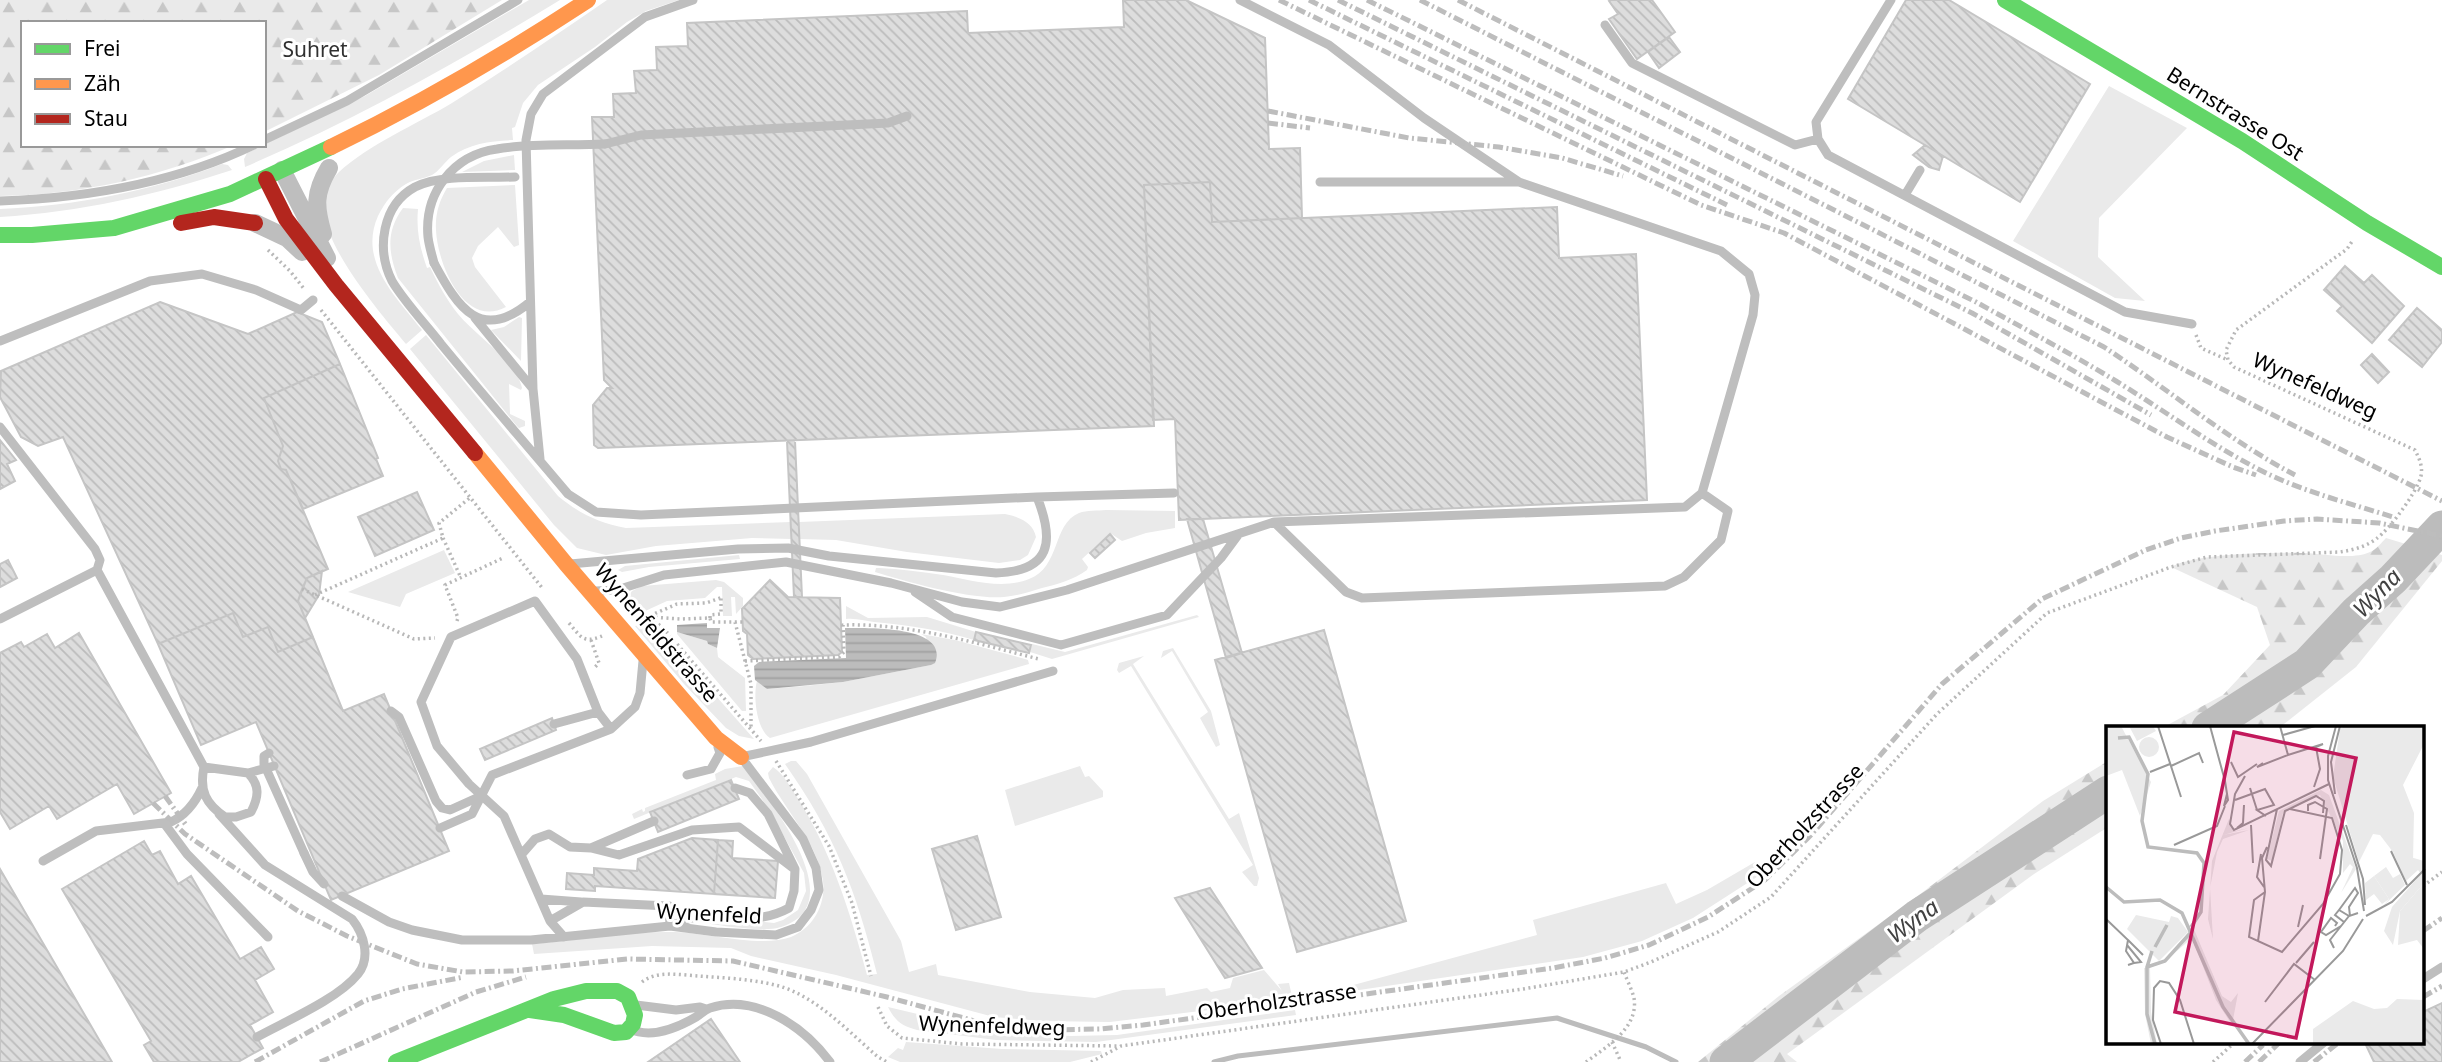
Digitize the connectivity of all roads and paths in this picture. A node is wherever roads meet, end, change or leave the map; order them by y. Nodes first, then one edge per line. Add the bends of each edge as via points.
1 (518, 0) edge
2 (588, 0) edge
3 (693, 0) edge
4 (1240, 0) edge
5 (1891, 0) edge
6 (2005, 0) edge
7 (1605, 25) dead end
8 (907, 116) dead end
9 (389, 118) junction
10 (266, 139) edge
11 (1818, 139) junction
12 (249, 147) edge
13 (329, 168) joint
14 (1920, 170) dead end
15 (274, 175) junction
16 (515, 177) dead end
17 (1320, 182) dead end
18 (1519, 182) junction
19 (1905, 195) junction
20 (0, 201) edge
21 (255, 223) junction
22 (2367, 223) junction
23 (0, 234) edge
24 (0, 246) edge
25 (2442, 267) edge
26 (334, 276) junction
27 (313, 300) junction
28 (530, 302) junction
29 (475, 318) junction
30 (2192, 324) joint
31 (0, 341) edge
32 (2228, 360) junction
33 (533, 389) junction
34 (0, 427) edge
35 (540, 460) junction
36 (2421, 477) joint
37 (1702, 492) junction
38 (1174, 493) dead end
39 (471, 497) junction
40 (1037, 498) junction
41 (1274, 522) junction
42 (1238, 534) junction
43 (443, 538) junction
44 (748, 549) junction
45 (503, 558) dead end
46 (862, 559) junction
47 (566, 564) junction
48 (749, 565) junction
49 (97, 570) junction
50 (860, 577) junction
51 (461, 578) junction
52 (908, 587) junction
53 (302, 589) dead end
54 (590, 591) junction
55 (547, 594) dead end
56 (314, 595) junction
57 (564, 616) dead end
58 (650, 617) junction
59 (710, 618) junction
60 (0, 619) edge
61 (735, 622) junction
62 (743, 622) dead end
63 (603, 635) dead end
64 (451, 637) junction
65 (591, 640) junction
66 (635, 642) junction
67 (745, 661) junction
68 (599, 663) dead end
69 (1048, 672) joint
70 (391, 711) dead end
71 (598, 712) junction
72 (554, 724) dead end
73 (611, 729) junction
74 (751, 729) junction
75 (716, 738) junction
76 (770, 751) junction
77 (269, 753) dead end
78 (741, 757) junction
79 (274, 766) dead end
80 (204, 767) junction
81 (248, 772) junction
82 (687, 775) dead end
83 (202, 788) junction
84 (735, 788) dead end
85 (482, 795) junction
86 (218, 813) junction
87 (654, 821) dead end
88 (164, 823) junction
89 (440, 828) dead end
90 (591, 848) junction
91 (521, 855) junction
92 (43, 861) dead end
93 (794, 869) junction
94 (2442, 872) edge
95 (324, 884) dead end
96 (2424, 885) edge
97 (342, 896) dead end
98 (541, 900) junction
99 (583, 902) junction
100 (550, 921) junction
101 (670, 926) junction
102 (268, 937) dead end
103 (564, 937) junction
104 (2442, 967) edge
105 (1625, 972) junction
106 (2424, 978) edge
107 (634, 1005) junction
108 (878, 1007) dead end
109 (706, 1009) junction
110 (530, 1010) junction
111 (629, 1028) junction
112 (257, 1037) dead end
113 (1612, 1042) junction
114 (2233, 1044) edge
115 (2322, 1044) edge
116 (1121, 1046) junction
117 (396, 1062) edge
118 (830, 1062) edge
119 (1091, 1062) edge
120 (1586, 1062) edge
121 (1621, 1062) edge
122 (2213, 1062) edge
123 (2300, 1062) edge

1 - 10 lane via 348,101
2 - 9 main road
3 - 28 lane via 645,17 543,94 531,114 526,140
4 - 18 lane via 1329,46
5 - 11 lane via 1816,122
6 - 22 main road, Bernstrasse Ost via 2242,141
7 - 11 lane via 1632,63 1795,145
8 - 29 lane, bridge via 888,123 641,135 605,144 477,154 451,169 436,189 428,213 434,263 458,303
9 - 13 main road via 345,150
9 - 15 main road
11 - 19 lane via 1828,155
12 - 20 lane via 177,176 74,197
13 - 26 street, Wynenfeldstrasse via 316,211
14 - 19 lane
15 - 23 main road via 230,194 114,228
15 - 26 street, Wynenfeldstrasse
16 - 35 lane via 434,180 415,188 399,199 383,241 393,281
17 - 18 lane
18 - 37 lane via 1721,251 1749,274 1755,295 1752,315
19 - 30 lane via 2125,312
21 - 24 main road via 214,217 124,237
21 - 26 street, Wynenfeldstrasse via 287,238
21 - 27 path via 257,240
22 - 25 main road, Bernstrasse Ost
22 - 32 path, Wynefeldweg via 2347,248 2236,330 2225,350
26 - 47 main road, Wynenfeldstrasse
27 - 31 lane via 301,310 202,274 150,281
27 - 39 path
28 - 29 lane via 515,315 498,320
28 - 33 lane
29 - 33 lane
30 - 32 path via 2201,348
32 - 36 path, Wynefeldweg via 2234,367 2399,440 2415,450
33 - 35 lane
34 - 49 lane via 95,549 100,560
35 - 40 lane via 568,494 596,512 641,515
36 - 105 path, Oberholzstrasse via 2387,529 2354,550 2207,557 2047,612 1937,714 1771,897 1718,932
37 - 41 lane via 1685,507
37 - 41 lane via 1728,511 1721,540 1684,577 1665,586 1362,598 1346,592
38 - 40 lane
39 - 43 path via 439,523
39 - 55 path
40 - 46 lane via 1047,522 1044,552 1031,567 1014,573
41 - 42 lane
42 - 52 lane via 1000,607
42 - 52 lane via 1167,615 1061,645 952,617
43 - 51 path
43 - 56 path
44 - 46 lane via 788,548
44 - 47 lane
44 - 48 lane
45 - 51 path
46 - 50 lane
47 - 54 main road, Wynenfeldstrasse
48 - 50 lane via 786,562
48 - 54 lane via 664,575 617,590
49 - 60 lane
49 - 80 lane
50 - 52 lane
51 - 64 path via 445,585 458,618
53 - 56 path
54 - 66 main road, Wynenfeldstrasse
56 - 64 path via 414,639
57 - 65 path via 581,638
58 - 59 path
58 - 59 path via 677,604 722,598 721,614
58 - 74 path
59 - 61 path via 711,622
61 - 62 path
61 - 67 path
63 - 65 path
64 - 71 lane via 535,601 577,659
64 - 85 lane via 421,702 437,746
65 - 68 path
66 - 73 lane via 644,664 640,693 635,707
66 - 75 main road, Wynenfeldstrasse
67 - 69 path via 839,657 844,652 843,625 865,624 948,636 1040,659
67 - 74 path via 751,684
69 - 76 lane
70 - 85 lane via 399,717 442,808 450,810
71 - 72 lane
71 - 73 lane
73 - 85 lane via 492,775
74 - 76 path
75 - 78 main road, Wynenfeldstrasse
75 - 82 lane via 720,753 710,768
76 - 78 lane
77 - 95 lane, bridge via 264,764 313,872
78 - 101 lane, Wynenfeld via 803,839 820,890 798,927 776,935
79 - 81 lane
80 - 81 lane
80 - 83 lane
81 - 86 lane via 258,795 251,812 236,817
83 - 86 lane via 205,800
83 - 88 lane via 195,803 179,818
84 - 93 lane via 750,793 768,814
85 - 89 lane via 472,814
85 - 91 lane via 504,816
86 - 112 lane via 265,865 352,919 360,928 366,951 360,972 335,994
87 - 90 lane
88 - 92 lane via 96,831
88 - 102 lane via 187,854
90 - 91 lane via 570,847 549,834 535,839
90 - 93 lane via 619,855 692,830 739,827
91 - 98 lane
93 - 101 lane via 789,908 773,916 694,917
94 - 96 path
97 - 103 lane, Wynenfeld via 389,922 462,940
98 - 99 lane
98 - 100 lane
99 - 100 lane
99 - 101 lane via 669,906
100 - 103 lane
101 - 103 lane, Wynenfeld
104 - 106 lane
105 - 113 path via 1634,1000 1630,1024
105 - 116 path, Oberholzstrasse
107 - 109 lane
107 - 110 main road via 614,990 596,990 546,1001
107 - 111 main road via 636,1016
108 - 116 path, Wynenfeldweg via 887,1026 902,1038 962,1045
109 - 111 lane via 666,1030 641,1034
109 - 118 lane via 737,1005 780,1016 808,1035
110 - 111 main road via 564,1015 614,1033
110 - 117 main road
113 - 120 path
113 - 121 path
114 - 122 path
115 - 123 lane
116 - 119 path, Oberholzstrasse

